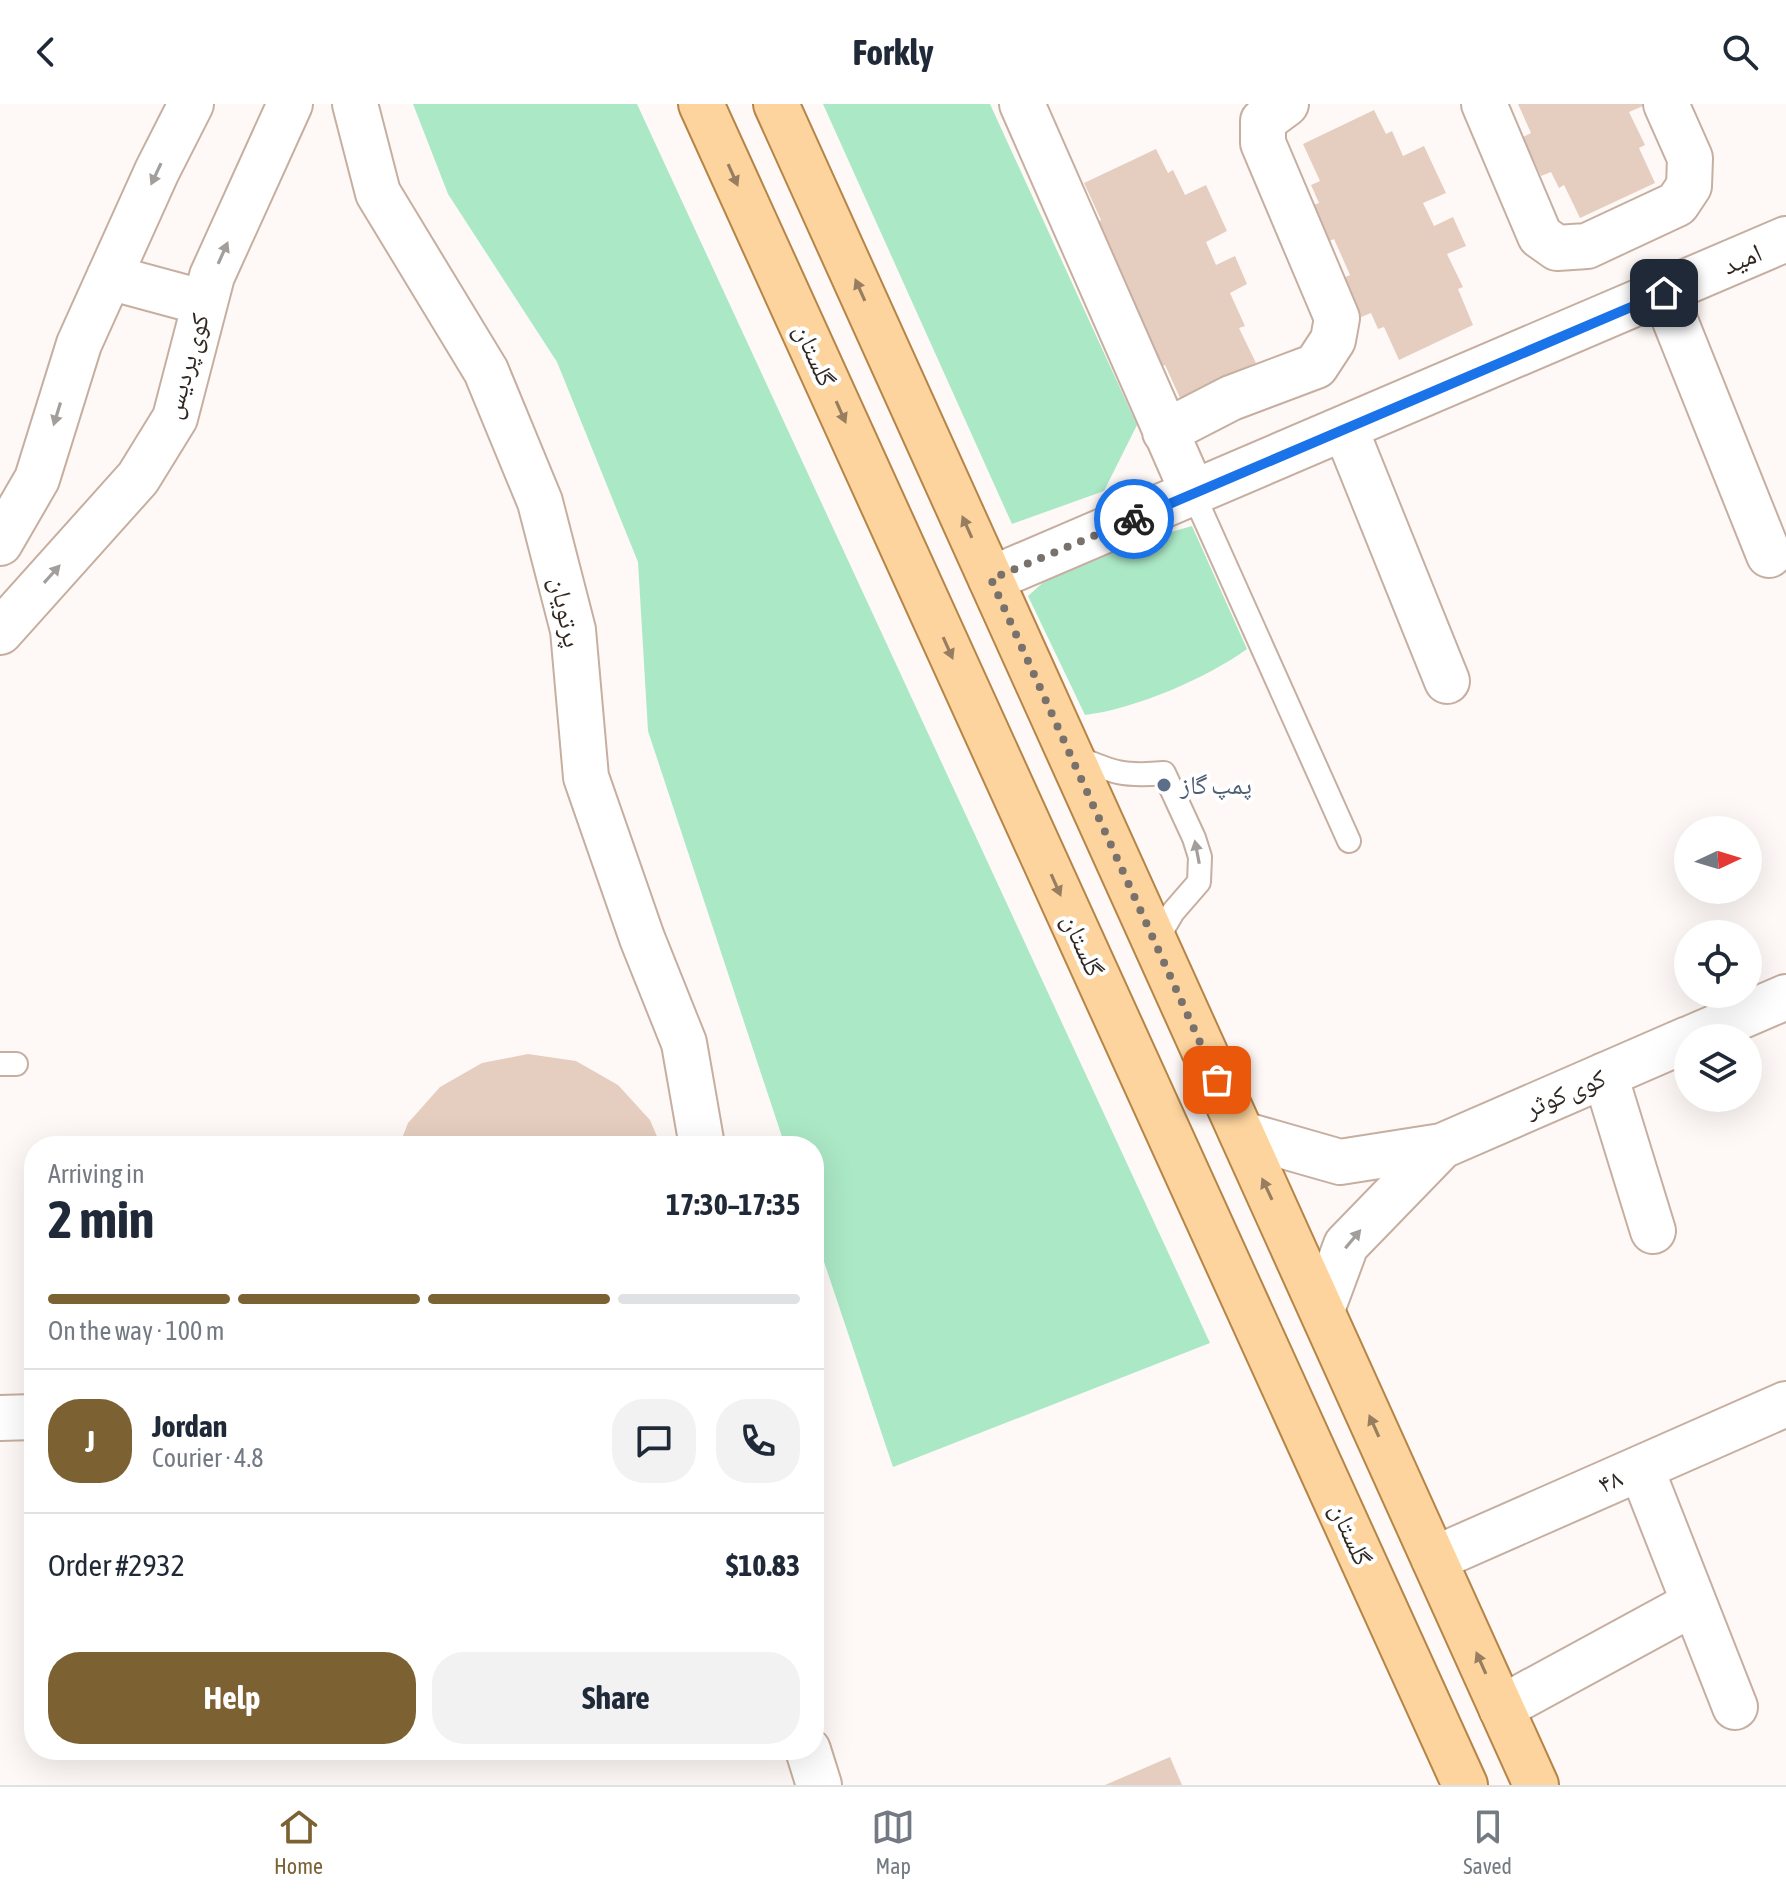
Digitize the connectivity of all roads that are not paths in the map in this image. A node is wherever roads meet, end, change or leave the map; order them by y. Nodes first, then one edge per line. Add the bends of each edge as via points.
1 (191, 104) edge
2 (290, 104) edge
3 (355, 104) edge
4 (701, 104) edge
5 (776, 104) edge
6 (1022, 104) edge
7 (1286, 104) edge
8 (1484, 104) edge
9 (1666, 104) edge
10 (1786, 239) edge
11 (109, 277) junction
12 (1664, 293) junction
13 (205, 303) junction
14 (1345, 428) junction
15 (1165, 432) junction
16 (1193, 493) junction
17 (0, 543) edge
18 (1769, 555) dead end
19 (991, 579) junction
20 (0, 632) edge
21 (1447, 681) dead end
22 (1070, 754) junction
23 (1349, 841) dead end
24 (1155, 943) junction
25 (1786, 997) edge
26 (1724, 1024) edge
27 (1674, 1045) edge
28 (1605, 1075) junction
29 (1242, 1134) junction
30 (700, 1136) edge
31 (1442, 1146) junction
32 (1653, 1231) dead end
33 (1322, 1310) junction
34 (1786, 1404) edge
35 (24, 1417) edge
36 (0, 1418) edge
37 (1641, 1468) junction
38 (1434, 1559) junction
39 (1694, 1603) junction
40 (1735, 1707) dead end
41 (1501, 1708) junction
42 (811, 1760) edge
43 (819, 1785) edge
44 (1465, 1785) edge
45 (1536, 1785) edge

1 -> 11 street
13 -> 2 street, کوی پردیس via 212,276
3 - 30 street, پرتویان via 378,193 486,371 540,502 573,630 586,777 684,1043
4 -> 44 main road, گلستان
19 -> 5 main road
6 - 15 street
7 - 15 street via 1263,121 1263,143 1337,318 1333,340 1316,366 1231,398
8 - 9 street via 1540,236 1557,248 1587,246 1677,204 1689,186 1690,158
10 - 12 street, امید
11 - 13 street
11 -> 17 street via 79,344 37,479
12 - 14 street, امید
12 - 18 street
20 -> 13 street, کوی پردیس via 138,478 153,454 175,418
14 - 16 street, امید
14 - 21 street
15 - 16 street
16 - 19 street, امید
16 - 23 lane
19 - 22 main road
22 - 24 main road
24 -> 22 lane via 1199,882 1194,838 1164,773 1133,776
24 - 29 main road
25 - 26 street, کوی کوثر
27 - 28 street, کوی کوثر
28 - 31 street, کوی کوثر
28 - 32 street
29 - 31 street via 1340,1162
33 -> 29 main road
33 -> 31 street via 1346,1245
38 -> 33 main road
34 - 37 street, ۴۸
35 - 36 street
37 - 38 street, ۴۸
37 - 39 street
41 -> 38 main road
39 - 40 street
39 - 41 street
41 - 45 main road
42 - 43 street

